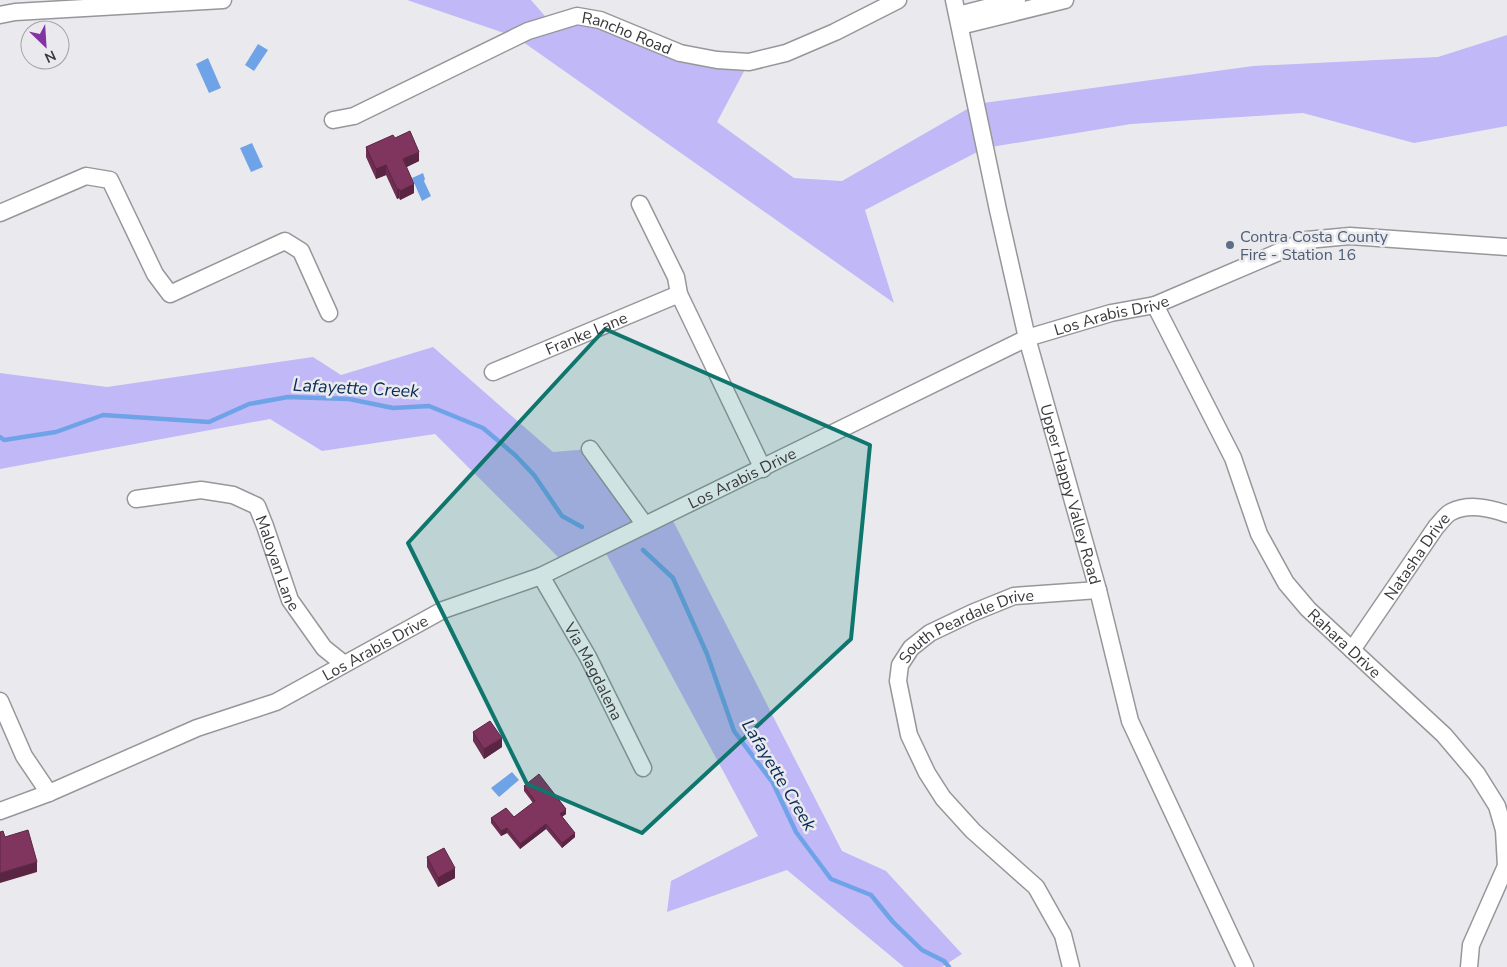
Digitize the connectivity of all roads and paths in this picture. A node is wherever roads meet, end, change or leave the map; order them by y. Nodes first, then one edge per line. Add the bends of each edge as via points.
1 (223, 0) edge
2 (898, 0) edge
3 (1017, 0) edge
4 (1065, 0) edge
5 (957, 14) edge
6 (0, 15) edge
7 (332, 120) dead end
8 (640, 204) dead end
9 (0, 213) edge
10 (1507, 247) edge
11 (679, 294) junction
12 (1156, 305) junction
13 (329, 313) dead end
14 (1027, 338) junction
15 (493, 372) dead end
16 (590, 449) dead end
17 (763, 469) junction
18 (136, 499) dead end
19 (1507, 514) edge
20 (645, 524) junction
21 (541, 576) junction
22 (1098, 590) junction
23 (1352, 650) junction
24 (344, 664) junction
25 (0, 701) edge
26 (643, 768) dead end
27 (49, 793) junction
28 (0, 810) edge
29 (1071, 967) edge
30 (1245, 967) edge
31 (1469, 967) edge

1 - 6 street
2 - 7 street, Rancho Road via 786,53 749,62 680,53 600,20 577,16 528,31 354,116
3 - 5 street
4 - 5 street
5 - 14 street, Upper Happy Valley Road
8 - 11 street via 676,278
9 - 13 street via 86,176 110,180 155,274 170,294 285,241 301,251
10 - 12 street, Los Arabis Drive via 1350,236 1307,240
11 - 15 street, Franke Lane
11 - 17 street
12 - 14 street, Los Arabis Drive via 1111,313
12 - 23 street, Rahara Drive via 1233,458 1259,534 1286,583 1308,609
14 - 17 street, Los Arabis Drive
14 - 22 street, Upper Happy Valley Road
16 - 20 street
17 - 20 street, Los Arabis Drive
18 - 24 street, Maloyan Lane via 201,490 233,495 257,506 290,600 324,648
19 - 23 street, Natasha Drive via 1486,507 1464,508 1449,513 1436,526
20 - 21 street, Los Arabis Drive
21 - 24 street, Los Arabis Drive via 443,610
21 - 26 street, Via Magdalena via 588,657
22 - 29 street, South Peardale Drive via 1014,596 972,613 930,633 911,648 900,665 898,681 909,735 927,773 943,798 973,831 1036,887 1063,935
22 - 30 street, Upper Happy Valley Road via 1130,721
23 - 31 street, Rahara Drive via 1444,735 1477,774 1497,806 1504,830 1506,866 1471,945
24 - 27 street, Los Arabis Drive via 276,702 197,728
25 - 27 street via 24,756
27 - 28 street, Los Arabis Drive

